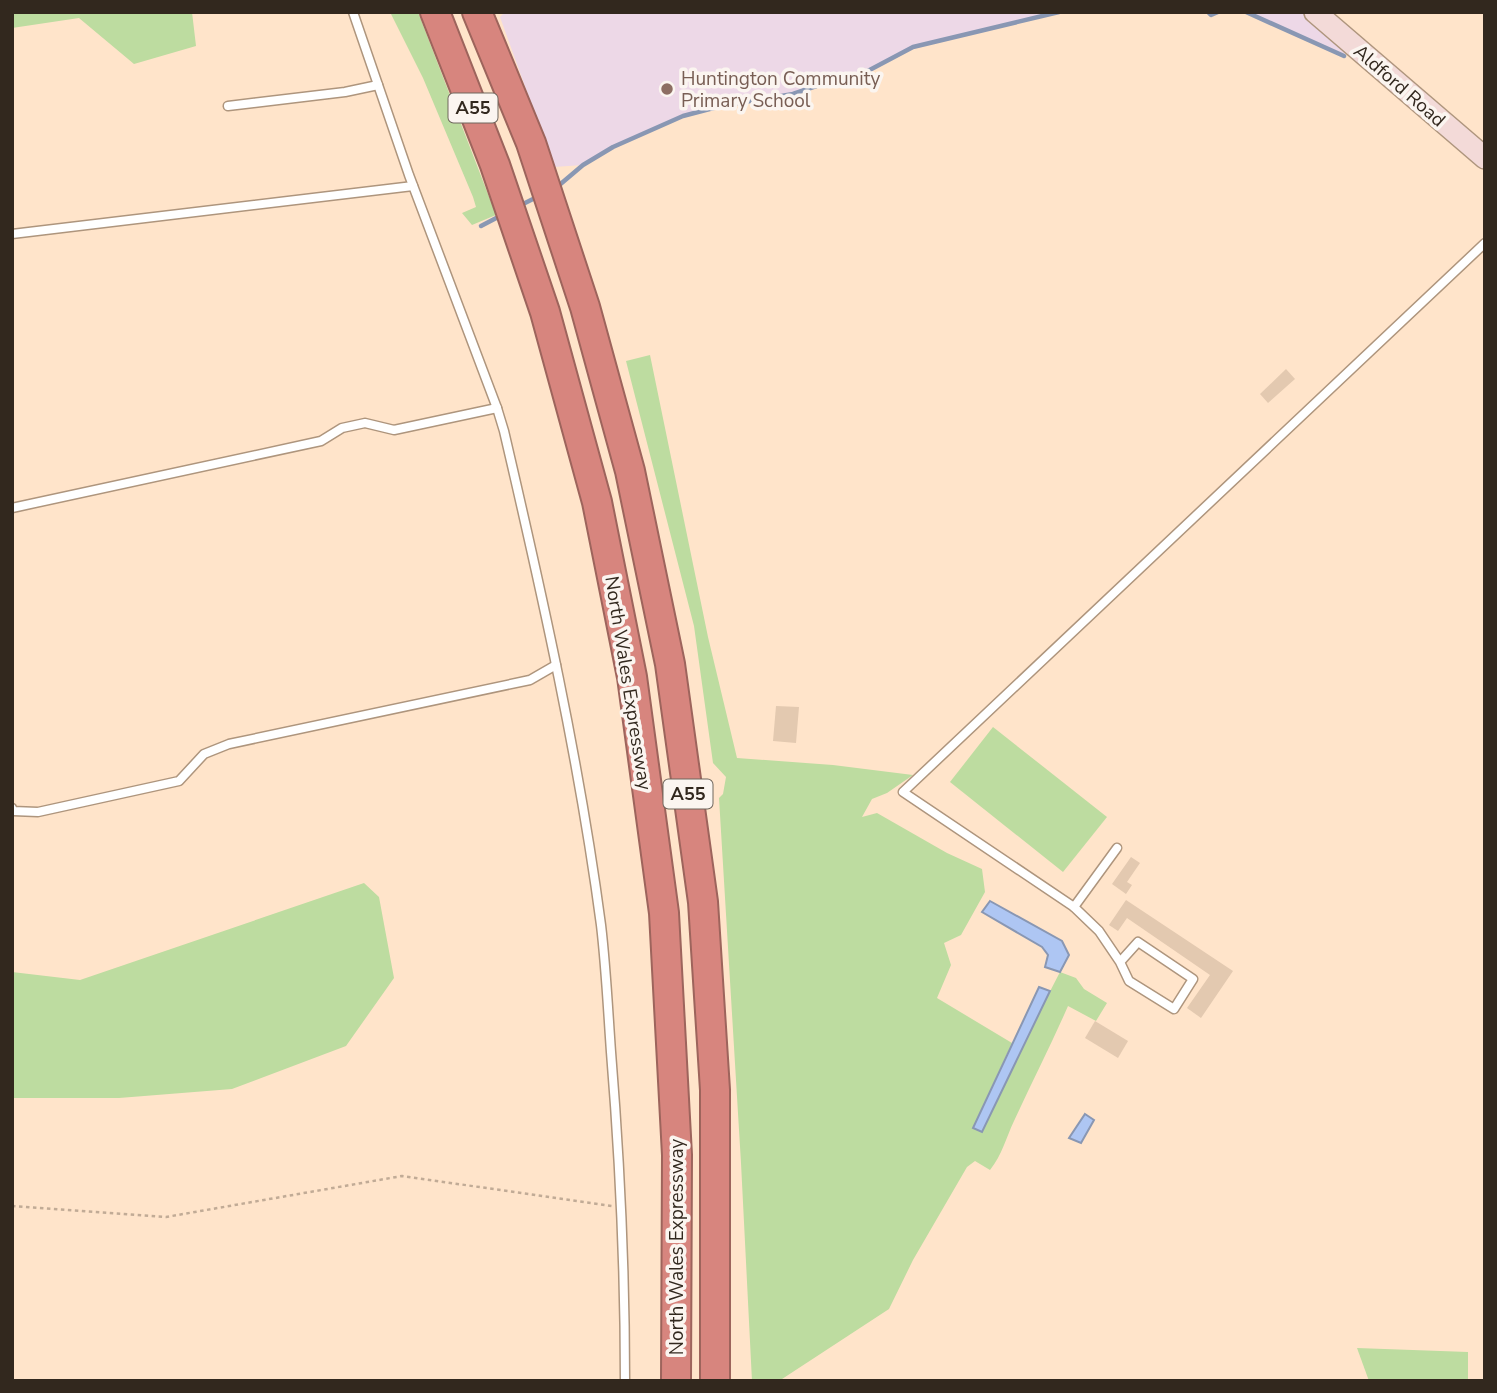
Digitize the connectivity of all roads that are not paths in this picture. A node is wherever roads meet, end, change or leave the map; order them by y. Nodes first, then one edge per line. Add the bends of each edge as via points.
1 (353, 12) edge
2 (435, 12) edge
3 (477, 12) edge
4 (1315, 12) edge
5 (378, 85) junction
6 (228, 106) dead end
7 (1485, 158) edge
8 (413, 186) junction
9 (12, 234) edge
10 (1485, 243) edge
11 (497, 408) junction
12 (12, 508) edge
13 (556, 665) junction
14 (12, 808) edge
15 (1117, 848) dead end
16 (1074, 907) junction
17 (1120, 962) junction
18 (625, 1381) edge
19 (676, 1381) edge
20 (715, 1381) edge

1 - 5 lane
2 - 19 highway, North Wales Expressway / A55 via 545,312 597,502 632,677 665,927 677,1155
3 - 20 highway, North Wales Expressway / A55 via 545,183 586,307 630,471 670,664 703,902 715,1090
4 - 7 main road, Aldford Road
5 - 6 lane
5 - 8 lane
8 - 9 lane
8 - 11 lane
10 - 16 lane via 903,792
11 - 12 lane via 394,430 365,423 342,428 321,441
11 - 13 lane
13 - 14 lane via 530,680 229,744 204,754 180,780 38,812
13 - 18 lane via 601,927 621,1207
15 - 16 lane
16 - 17 lane via 1099,931
17 - 17 lane via 1129,981 1174,1009 1193,979 1138,942

